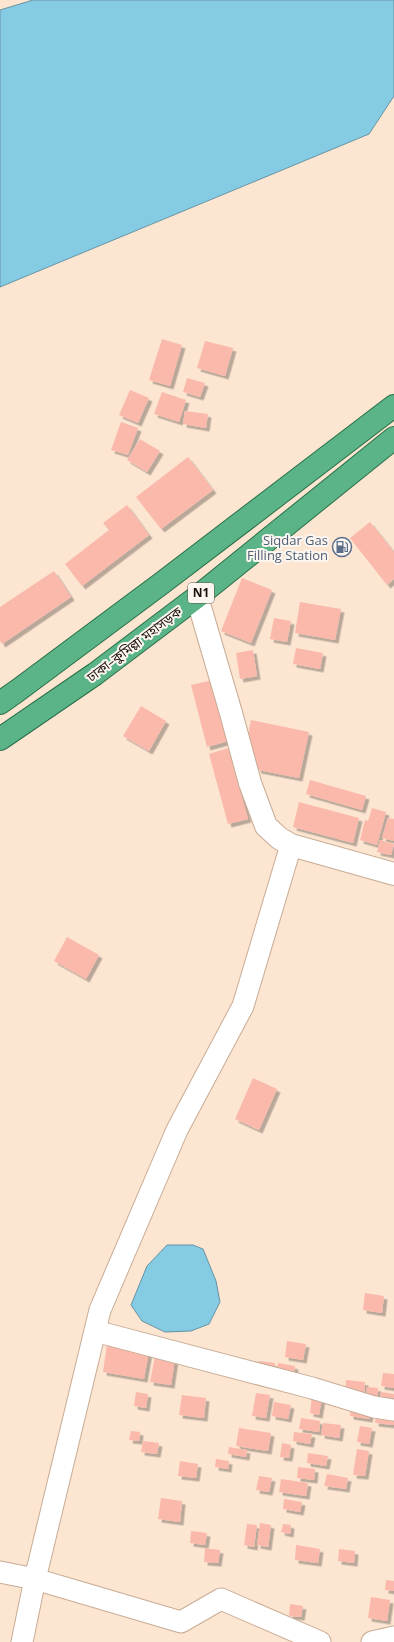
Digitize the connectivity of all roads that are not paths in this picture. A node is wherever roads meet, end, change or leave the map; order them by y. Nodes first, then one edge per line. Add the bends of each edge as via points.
1 (394, 406) edge
2 (394, 438) edge
3 (197, 597) junction
4 (0, 702) edge
5 (0, 739) edge
6 (291, 845) junction
7 (394, 874) edge
8 (95, 1331) junction
9 (394, 1410) edge
10 (0, 1572) edge
11 (35, 1579) junction
12 (394, 1637) edge
13 (22, 1642) edge
14 (320, 1642) edge
15 (372, 1642) edge

1 - 4 highway, N1 via 168,579
2 - 3 highway, ঢাকা–কুমিল্লা মহাসড়ক / N1
3 - 5 highway, ঢাকা–কুমিল্লা মহাসড়ক / N1 via 95,674
3 - 6 street via 250,783 266,826
6 - 7 street
6 - 8 street via 242,1006 177,1130 100,1310
8 - 9 street via 312,1388 374,1407
8 - 11 street
10 - 11 street
11 - 13 street
11 - 14 street via 181,1622 221,1599
12 - 15 street

